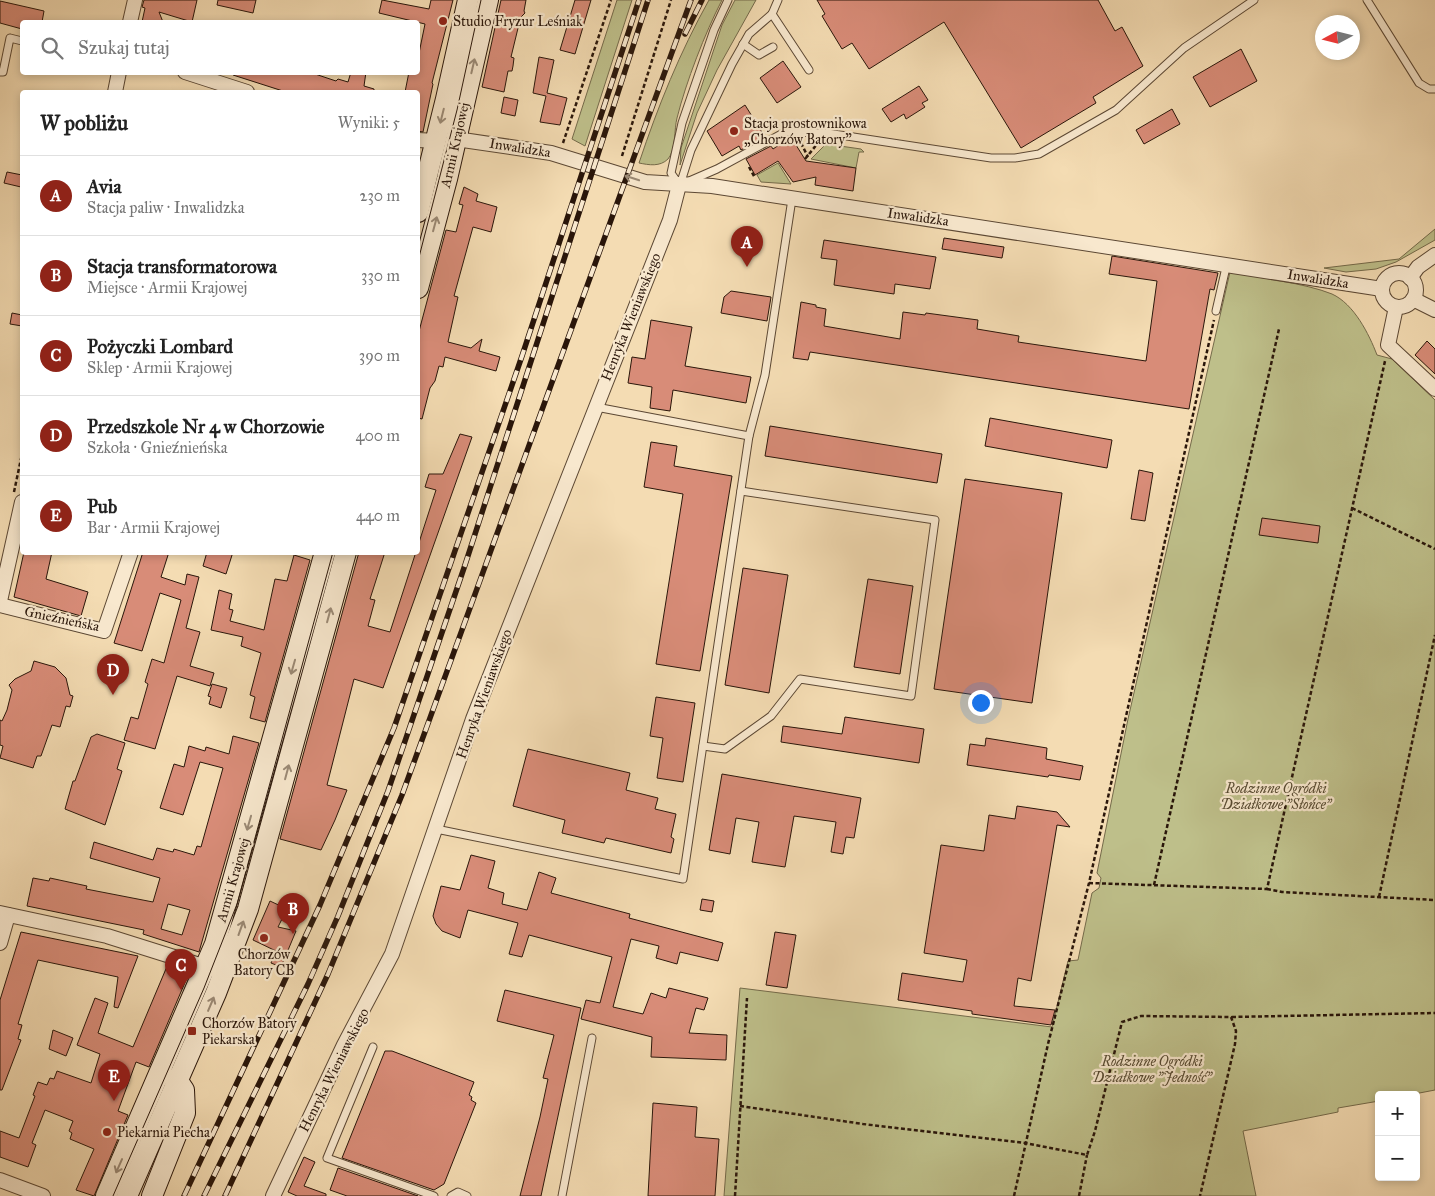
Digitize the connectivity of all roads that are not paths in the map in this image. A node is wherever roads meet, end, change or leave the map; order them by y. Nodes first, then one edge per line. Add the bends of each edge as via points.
1 (135, 0) edge
2 (468, 0) edge
3 (488, 0) edge
4 (728, 0) edge
5 (778, 0) edge
6 (1254, 0) edge
7 (1367, 0) edge
8 (772, 14) junction
9 (130, 20) edge
10 (20, 40) edge
11 (742, 44) junction
12 (773, 47) dead end
13 (809, 70) dead end
14 (0, 72) edge
15 (118, 75) edge
16 (194, 75) edge
17 (1435, 89) edge
18 (115, 90) edge
19 (240, 90) edge
20 (456, 139) junction
21 (427, 140) edge
22 (680, 185) junction
23 (420, 196) edge
24 (792, 199) junction
25 (1435, 255) edge
26 (1227, 263) junction
27 (1410, 278) junction
28 (420, 280) edge
29 (1382, 289) junction
30 (1413, 298) junction
31 (1396, 307) junction
32 (1435, 310) edge
33 (1216, 311) road end
34 (1435, 389) edge
35 (596, 406) junction
36 (749, 436) junction
37 (740, 491) junction
38 (20, 511) edge
39 (130, 555) edge
40 (323, 555) edge
41 (345, 556) edge
42 (0, 603) edge
43 (703, 746) junction
44 (436, 829) junction
45 (4, 914) edge
46 (0, 943) edge
47 (215, 970) junction
48 (592, 1038) dead end
49 (373, 1047) dead end
50 (169, 1077) junction
51 (0, 1180) edge
52 (43, 1196) edge
53 (106, 1196) edge
54 (127, 1196) edge
55 (152, 1196) edge
56 (273, 1196) edge
57 (434, 1196) edge
58 (451, 1196) edge
59 (467, 1196) edge
60 (562, 1196) edge

1 - 9 street
2 -> 21 street, Armii Krajowej
20 -> 3 street, Armii Krajowej
4 - 22 lane via 714,30 682,123 671,173
5 - 8 lane
6 - 22 lane via 1184,48 1116,110 1039,154 990,158 827,133 785,132
7 - 17 lane via 1419,82
8 - 11 lane
8 - 13 lane
10 - 14 lane via 10,38 3,72
11 - 12 lane via 759,55
11 - 22 lane via 691,150
15 - 18 street
16 - 19 street
20 - 21 street
22 -> 20 street, Inwalidzka via 645,182 551,153
28 -> 20 street, Armii Krajowej
21 - 23 street, Armii Krajowej
22 - 24 street, Inwalidzka via 712,186
22 - 35 street, Henryka Wieniawskiego via 670,220
24 - 26 street, Inwalidzka
24 - 36 lane via 765,375
25 - 27 street via 1418,267
26 - 29 street, Inwalidzka
26 - 33 lane
27 - 29 street via 1393,275 1387,278
27 - 30 street via 1415,287
29 - 31 street via 1385,300
30 - 31 street via 1405,306
30 - 32 street
31 - 34 street via 1388,345
35 - 36 lane
35 - 44 street, Henryka Wieniawskiego via 473,719
36 - 37 lane
37 - 43 lane
37 - 43 lane via 936,520 911,696 800,679 771,716 724,749
38 - 42 street
39 - 42 street, Gnieźnieńska via 104,630
40 -> 47 street, Armii Krajowej via 215,944
47 -> 41 street, Armii Krajowej via 258,880
43 - 44 lane via 683,879
44 - 56 street, Henryka Wieniawskiego via 392,954 340,1053
45 - 46 street
45 - 47 street via 107,936
47 - 50 street, Armii Krajowej
48 - 60 lane
49 - 57 lane via 327,1158
50 -> 53 street, Armii Krajowej
50 - 54 street, Armii Krajowej
50 - 55 street via 184,1090 185,1113
51 - 52 street
58 - 59 lane via 458,1192

